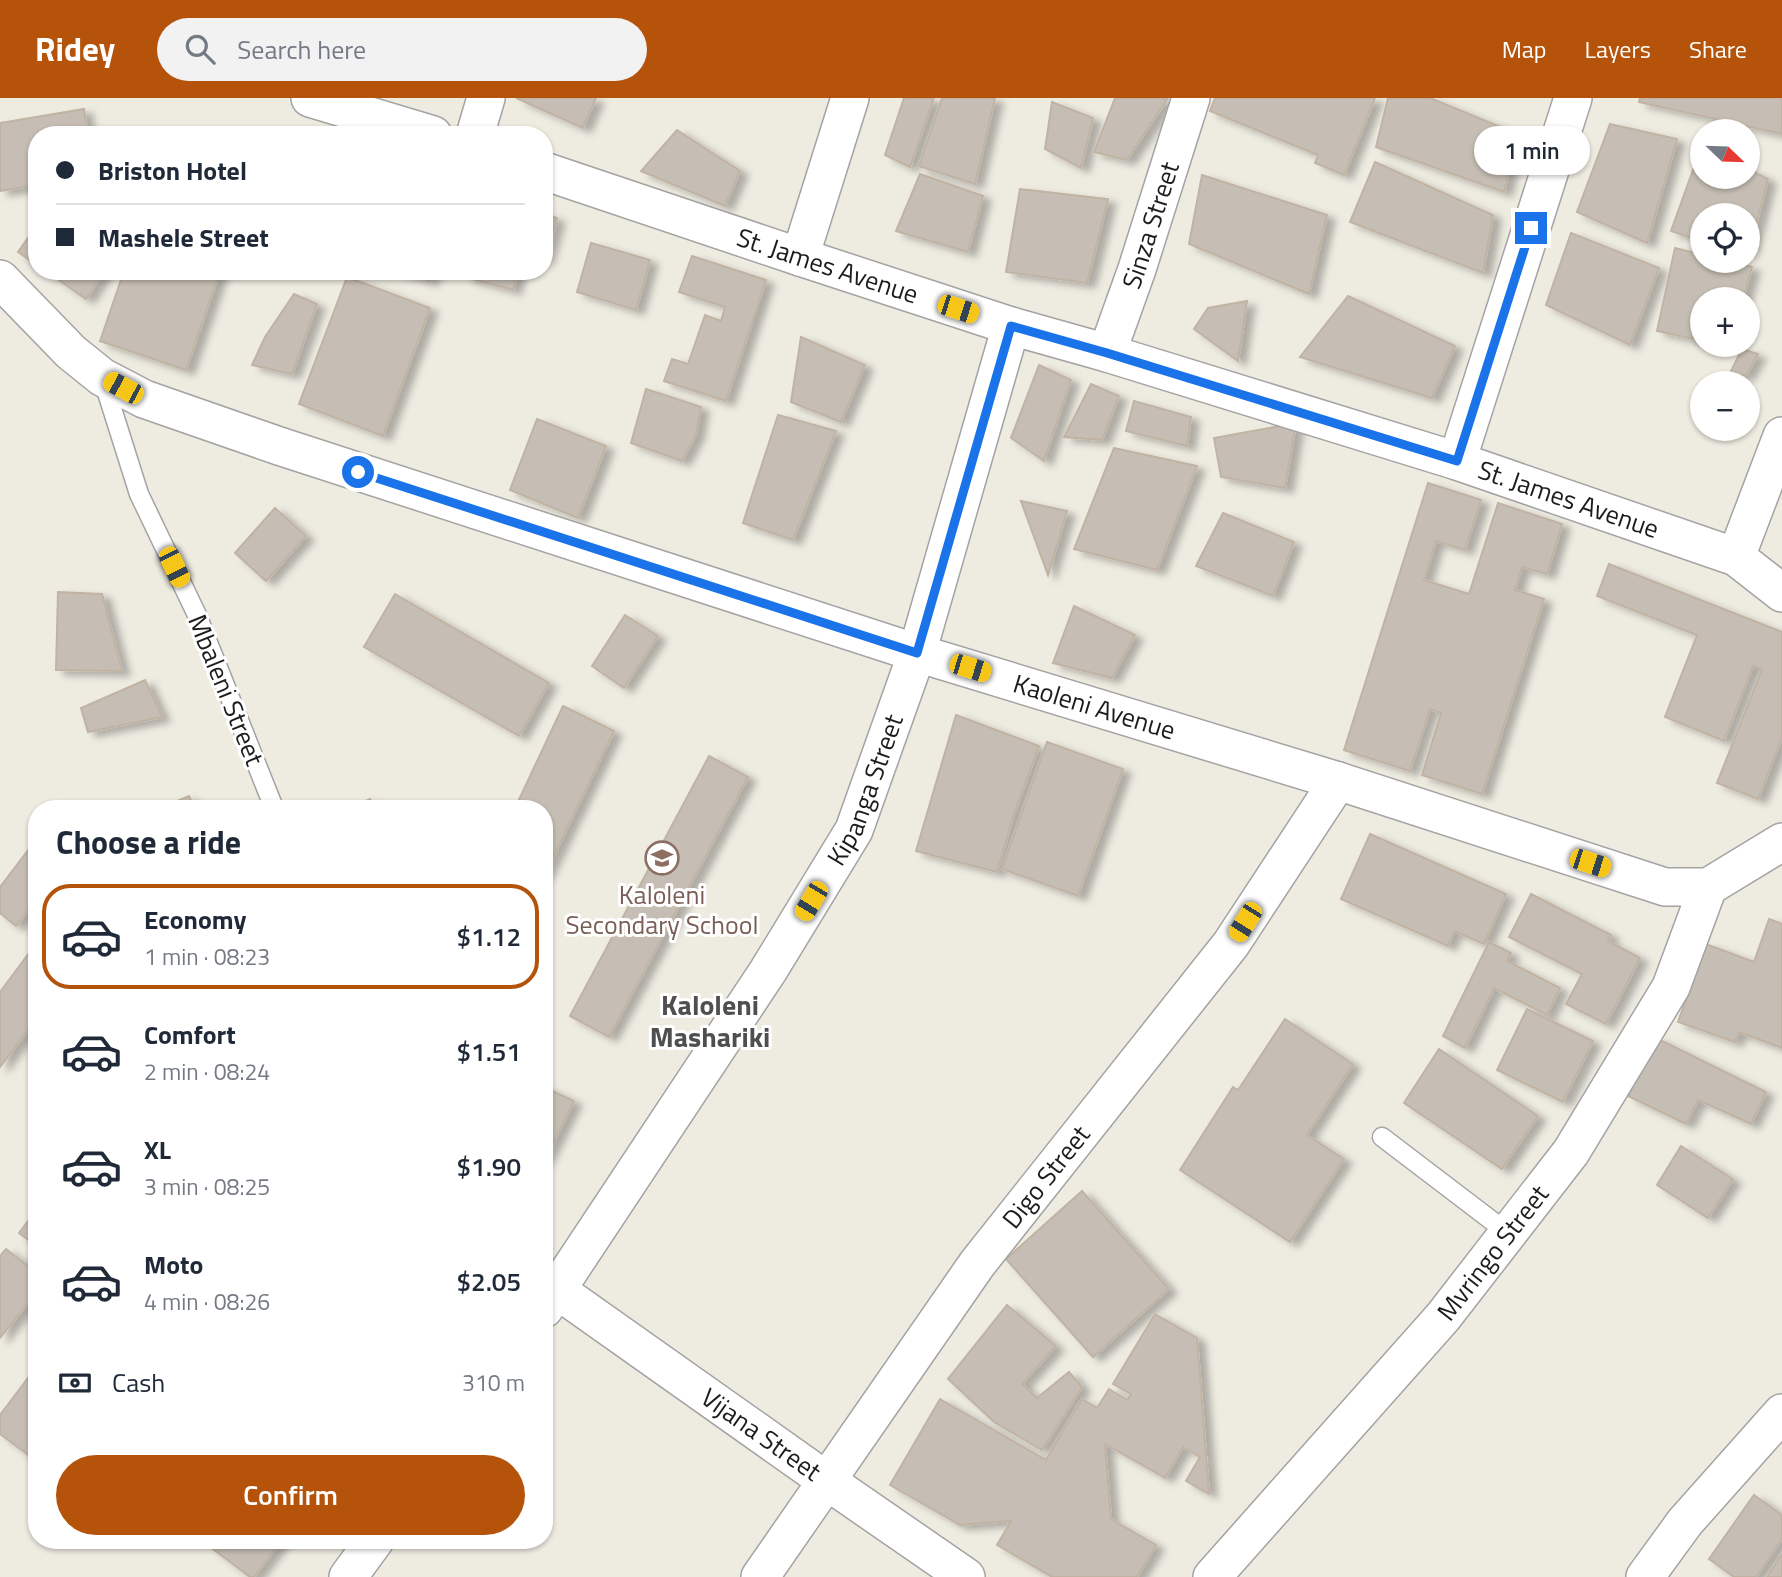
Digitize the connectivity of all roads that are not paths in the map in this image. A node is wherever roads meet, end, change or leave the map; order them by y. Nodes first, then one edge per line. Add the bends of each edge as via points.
1 (310, 98) edge
2 (486, 98) edge
3 (850, 98) edge
4 (1191, 98) edge
5 (1573, 98) edge
6 (403, 126) edge
7 (478, 126) edge
8 (553, 174) edge
9 (800, 257) junction
10 (0, 279) edge
11 (1011, 326) junction
12 (1107, 353) junction
13 (102, 377) junction
14 (1782, 436) edge
15 (1457, 461) junction
16 (1736, 557) junction
17 (1782, 593) edge
18 (917, 653) junction
19 (1338, 781) junction
20 (271, 800) edge
21 (1782, 842) edge
22 (1708, 887) junction
23 (1382, 1137) dead end
24 (1508, 1233) junction
25 (553, 1297) edge
26 (553, 1301) edge
27 (1782, 1413) edge
28 (827, 1481) junction
29 (368, 1549) edge
30 (348, 1577) edge
31 (760, 1577) edge
32 (966, 1577) edge
33 (1212, 1577) edge
34 (1645, 1577) edge

1 - 6 street
2 - 7 street
3 - 9 street
4 - 12 street, Sinza Street
5 - 15 street
8 - 9 street, St. James Avenue
9 - 11 street, St. James Avenue
10 - 13 street, Kaoleni Avenue
11 - 12 street, St. James Avenue
11 - 18 street, Kipanga Street
12 - 15 street, St. James Avenue
13 - 18 street, Kaoleni Avenue via 144,400 279,446
13 - 20 lane, Mbaleni Street via 139,494 197,615
14 - 16 street
15 - 16 street, St. James Avenue
16 - 17 street, St. James Avenue
18 - 19 street, Kaoleni Avenue
18 - 25 street, Kipanga Street via 854,830 768,971
19 - 22 street, Kaoleni Avenue via 1665,887
19 - 28 street, Digo Street via 1231,944 977,1264
21 - 22 street
22 - 24 street, Mvringo Street via 1671,987 1571,1152
23 - 24 lane
24 - 33 street, Mvringo Street via 1443,1317
26 - 28 street, Vijana Street
27 - 34 street via 1685,1522
28 - 31 street, Digo Street
28 - 32 street, Vijana Street
29 - 30 street

